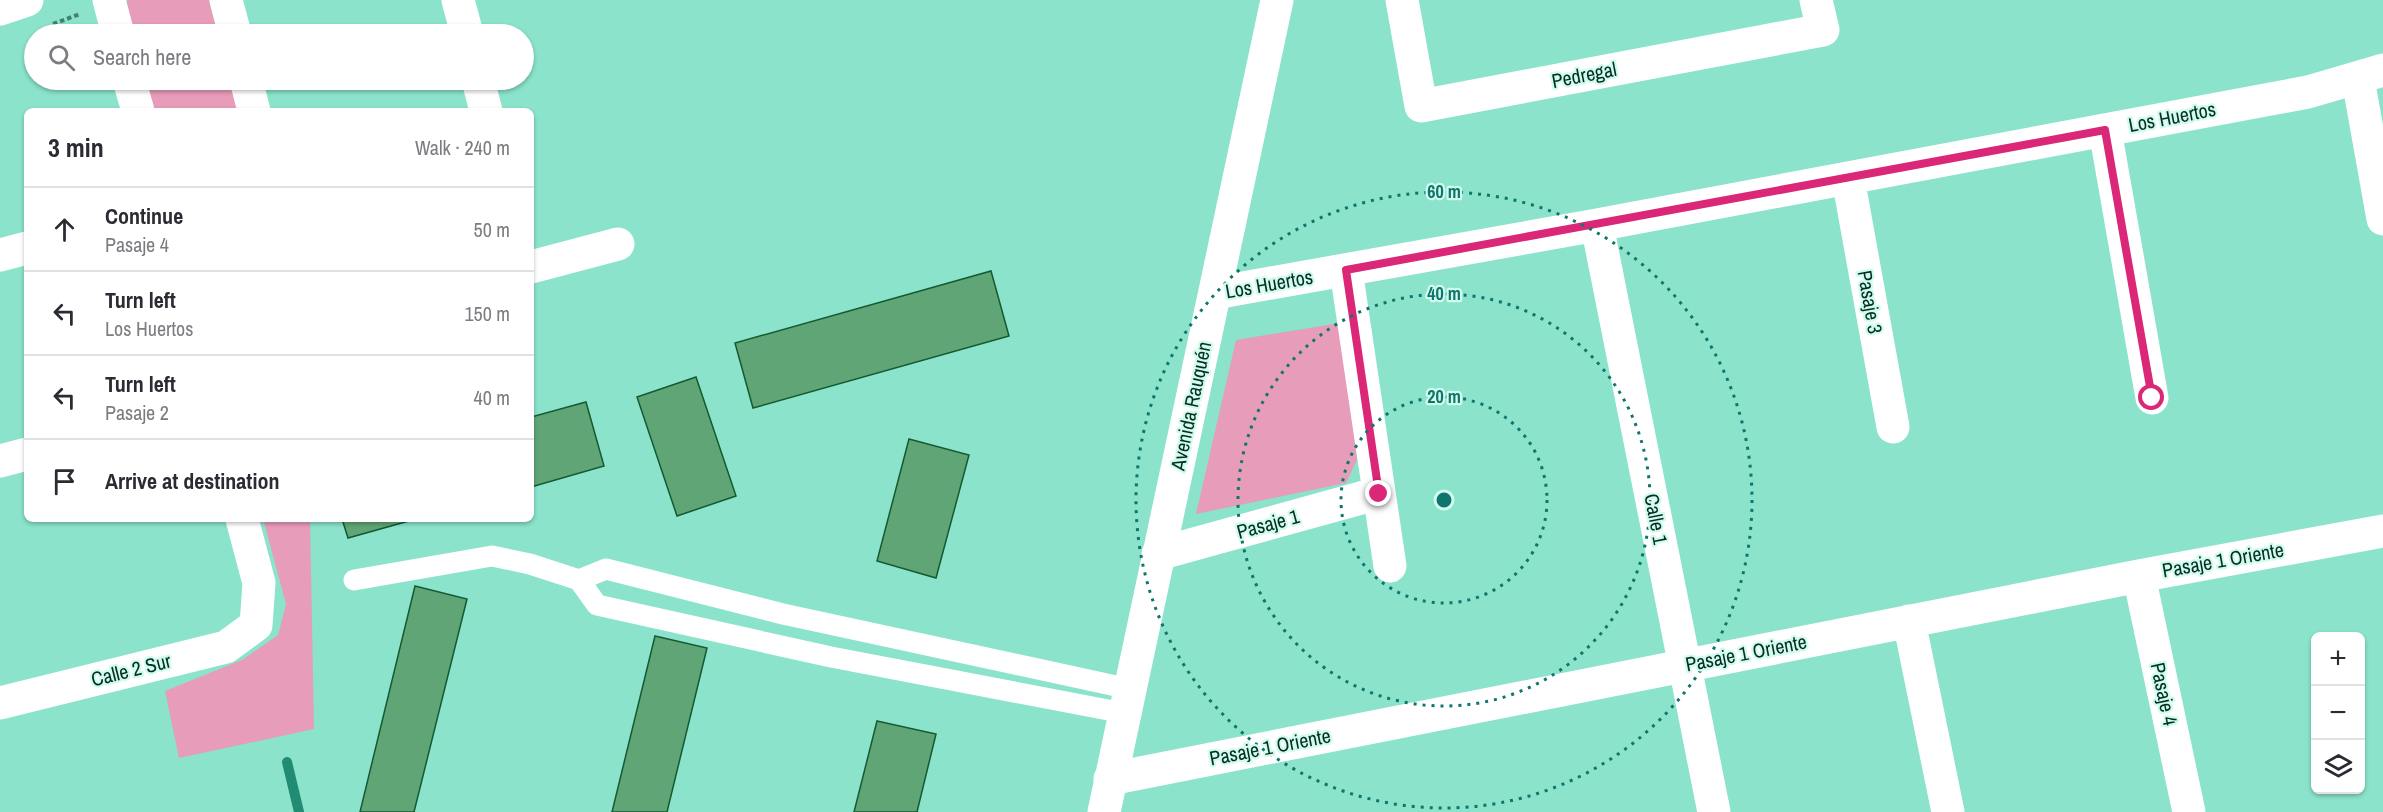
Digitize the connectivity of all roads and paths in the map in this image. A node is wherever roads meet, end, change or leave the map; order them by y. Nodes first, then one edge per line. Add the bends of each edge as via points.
1 (27, 0) edge
2 (226, 0) edge
3 (458, 0) edge
4 (1277, 0) edge
5 (1402, 0) edge
6 (1816, 0) edge
7 (109, 1) edge
8 (0, 9) edge
9 (52, 24) edge
10 (115, 24) edge
11 (232, 24) edge
12 (464, 24) edge
13 (2370, 75) edge
14 (132, 90) edge
15 (249, 90) edge
16 (481, 90) edge
17 (137, 108) edge
18 (253, 108) edge
19 (485, 108) edge
20 (2105, 130) junction
21 (1848, 178) junction
22 (2383, 219) edge
23 (1597, 225) junction
24 (618, 244) dead end
25 (24, 249) edge
26 (0, 255) edge
27 (534, 266) edge
28 (1346, 270) junction
29 (1215, 293) junction
30 (2152, 398) dead end
31 (1893, 427) dead end
32 (24, 455) edge
33 (0, 461) edge
34 (1379, 494) junction
35 (243, 522) edge
36 (2383, 531) edge
37 (1158, 554) junction
38 (1390, 566) dead end
39 (2139, 576) junction
40 (354, 580) dead end
41 (579, 580) junction
42 (753, 606) junction
43 (808, 619) junction
44 (1909, 621) junction
45 (746, 639) junction
46 (801, 651) junction
47 (1684, 665) junction
48 (1127, 701) junction
49 (0, 703) edge
50 (1110, 779) junction
51 (1104, 812) edge
52 (1714, 812) edge
53 (1948, 812) edge
54 (2189, 812) edge

1 - 8 street
2 - 11 street
3 - 12 street
4 - 29 street, Avenida Rauquén
5 - 6 street, Pedregal via 1420,106 1823,30
7 - 9 path
7 - 10 street
13 - 20 street, Los Huertos via 2308,92
13 - 22 street
14 - 17 street
15 - 18 street
16 - 19 street
20 - 21 street, Los Huertos
20 - 30 street
21 - 23 street, Los Huertos
21 - 31 street, Pasaje 3
23 - 28 street, Los Huertos
23 - 47 street, Calle 1
24 - 27 street
25 - 26 street
28 - 29 street, Los Huertos
28 - 34 street
29 - 37 street, Avenida Rauquén
32 - 33 street
34 - 37 street, Pasaje 1
34 - 38 street
35 - 49 street, Calle 2 Sur via 259,583 256,625 226,647
36 - 39 street, Pasaje 1 Oriente
37 - 48 street, Avenida Rauquén
39 - 44 street, Pasaje 1 Oriente
39 - 54 street, Pasaje 4
40 - 41 lane via 492,556
41 - 42 lane via 606,569
41 - 45 lane via 597,605
42 - 43 lane
42 - 45 lane
43 - 46 lane
43 - 48 lane
44 - 47 street, Pasaje 1 Oriente
44 - 53 street
45 - 46 lane
46 - 48 lane
47 - 50 street, Pasaje 1 Oriente
47 - 52 street, Calle 1
48 - 50 street, Avenida Rauquén
50 - 51 street, Avenida Rauquén

